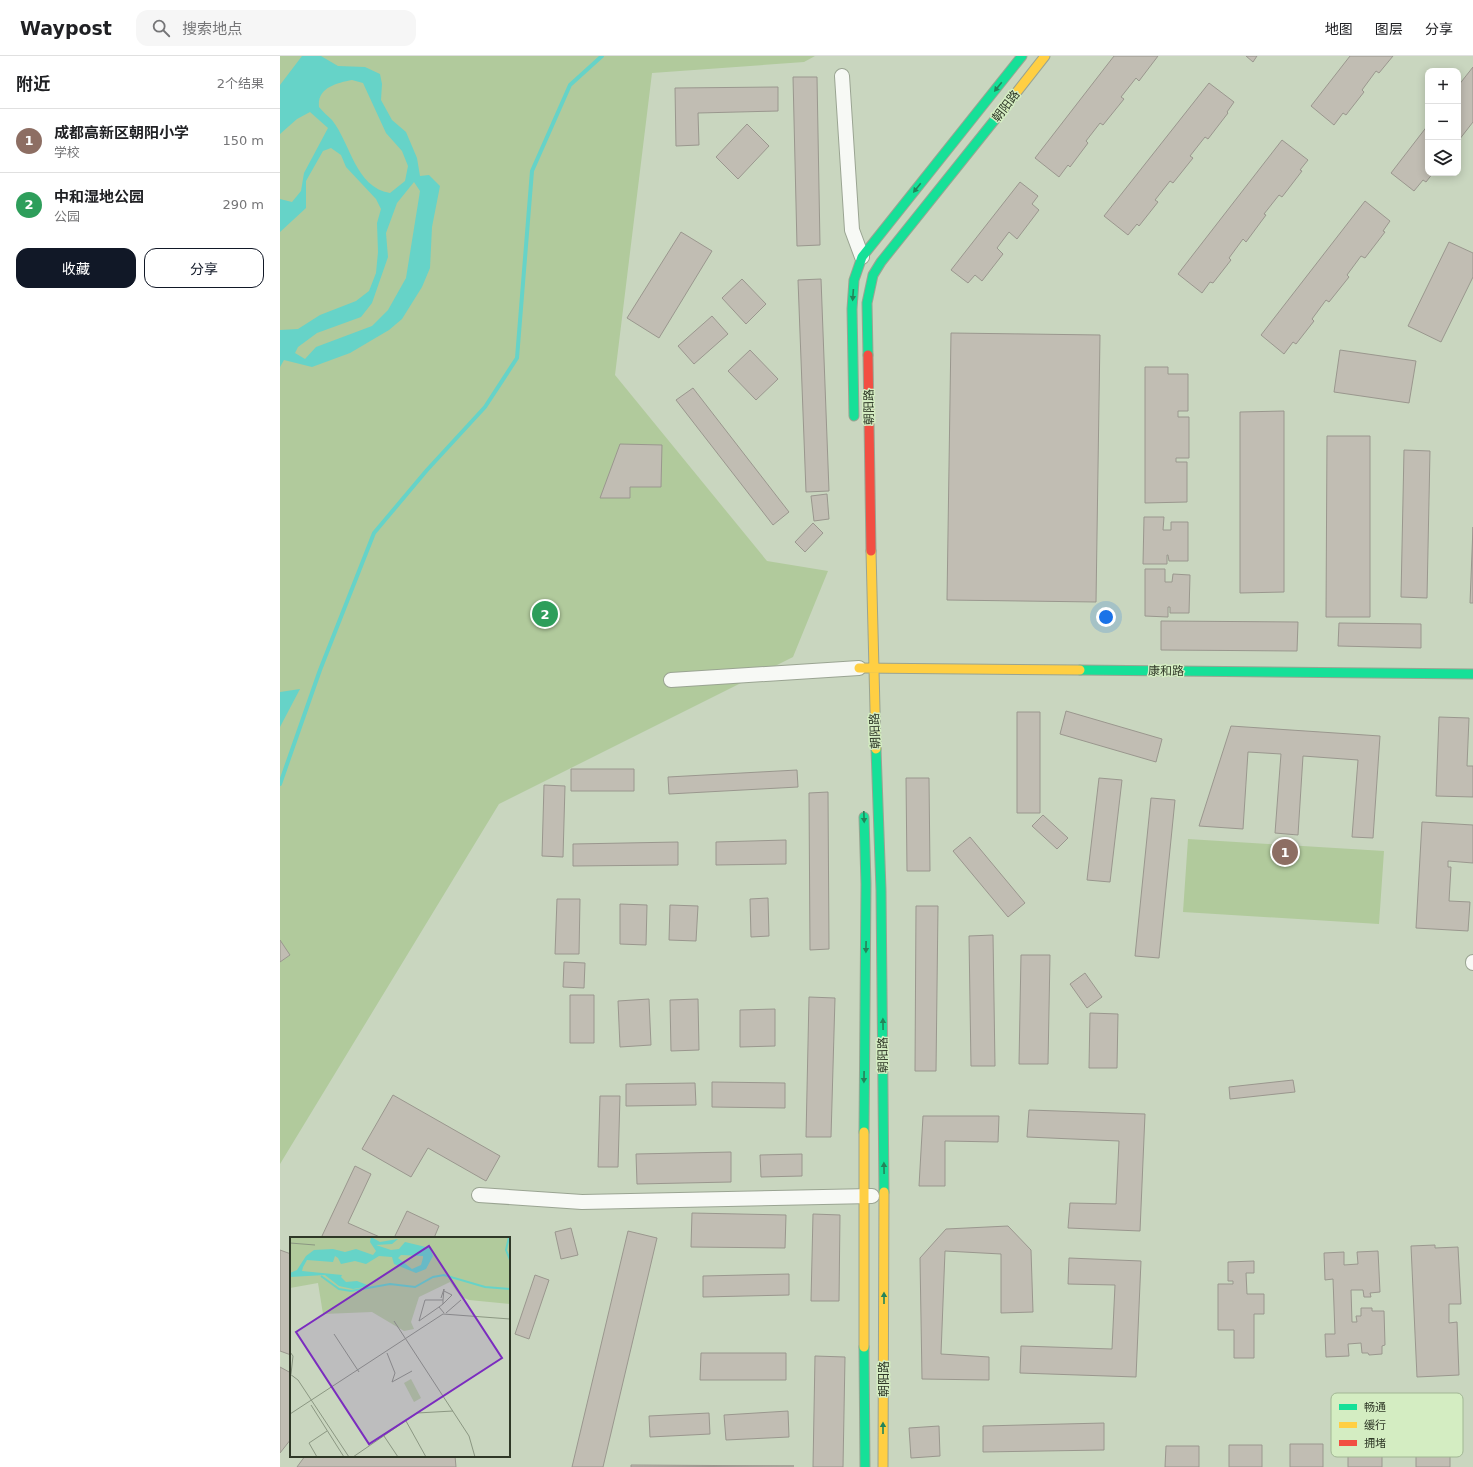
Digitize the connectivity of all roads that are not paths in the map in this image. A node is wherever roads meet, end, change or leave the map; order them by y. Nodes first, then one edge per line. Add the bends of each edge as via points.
1 (1022, 56) edge
2 (1045, 56) edge
3 (842, 76) dead end
4 (862, 257) junction
5 (854, 427) dead end
6 (859, 668) joint
7 (873, 668) junction
8 (1473, 674) edge
9 (671, 680) dead end
10 (864, 804) dead end
11 (478, 1195) dead end
12 (863, 1196) junction
13 (884, 1196) junction
14 (865, 1467) edge
15 (883, 1467) edge

1 -> 4 main road, 朝阳路
2 - 7 main road, 朝阳路 via 873,275 868,303
3 - 4 street via 852,230
4 -> 5 main road, 朝阳路 via 854,280 852,310
6 - 7 main road, 康和路
6 - 9 street
7 - 8 main road, 康和路
13 -> 7 main road, 朝阳路 via 881,890
10 -> 12 main road, 朝阳路 via 866,884
11 - 12 street via 582,1202
12 - 13 street
12 - 14 main road, 朝阳路
15 -> 13 main road, 朝阳路

